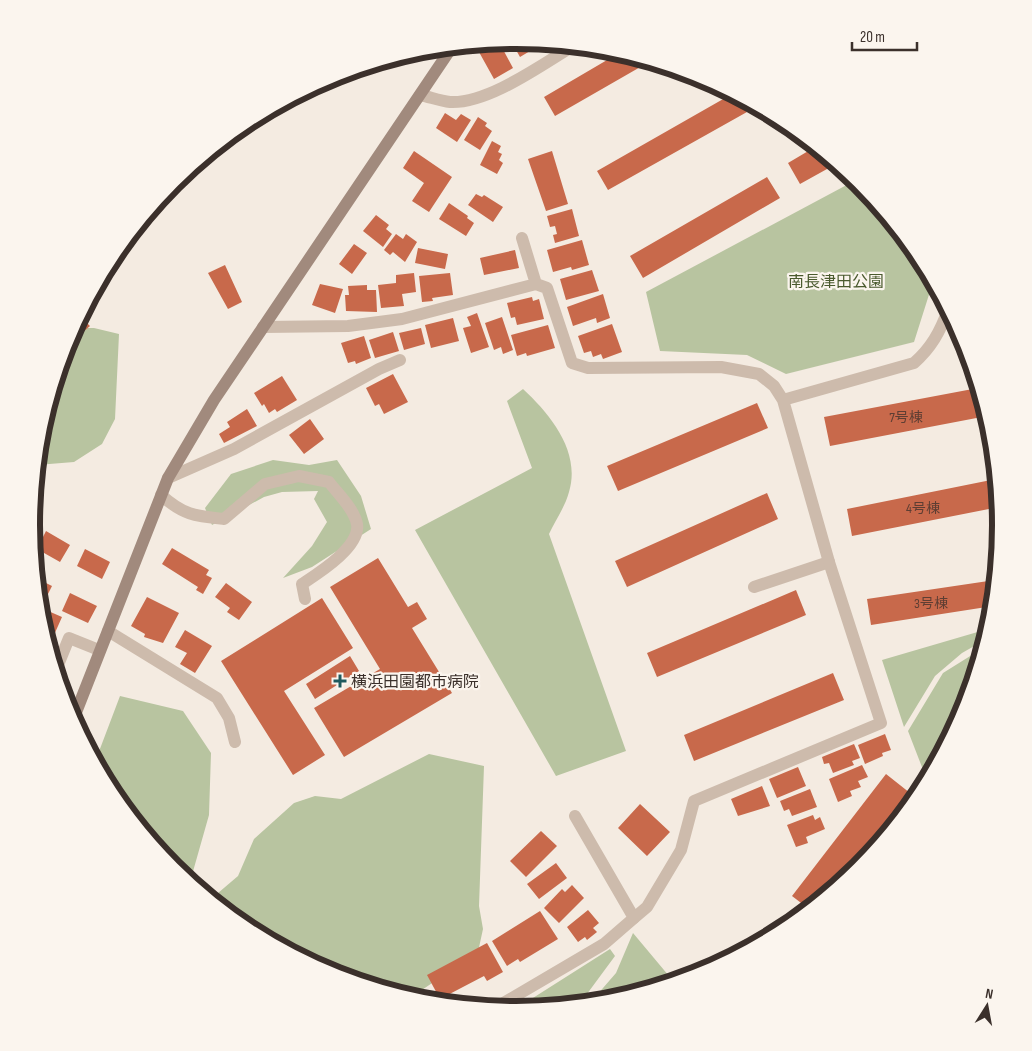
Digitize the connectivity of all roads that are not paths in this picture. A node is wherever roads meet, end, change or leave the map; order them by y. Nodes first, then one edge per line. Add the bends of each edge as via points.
1 (562, 52) edge
2 (447, 55) edge
3 (420, 95) junction
4 (522, 238) dead end
5 (536, 284) junction
6 (947, 323) edge
7 (263, 327) junction
8 (400, 360) dead end
9 (784, 400) junction
10 (168, 478) junction
11 (161, 495) junction
12 (829, 562) junction
13 (754, 587) dead end
14 (305, 599) dead end
15 (108, 631) junction
16 (99, 650) junction
17 (60, 661) edge
18 (77, 710) edge
19 (235, 742) dead end
20 (576, 816) dead end
21 (634, 918) junction
22 (506, 1001) edge

1 - 3 street via 506,86 471,99 450,102
2 - 3 street
3 - 7 street
4 - 5 street
5 - 7 street via 402,319 348,326
5 - 9 street via 547,288 572,363 588,368 722,367 759,374
6 - 9 street via 929,350 914,363
7 - 10 street via 214,400
8 - 10 street via 234,449
9 - 12 street
10 - 11 street
11 - 14 street via 191,516 224,519 265,484 299,476 329,482 357,524 355,535 344,552 302,584
11 - 15 street
12 - 13 street
12 - 21 street via 882,723 694,801 681,850 646,907
15 - 16 street
15 - 19 street via 217,698 229,718
16 - 17 street via 69,638
16 - 18 street
20 - 21 street
21 - 22 street via 604,944

